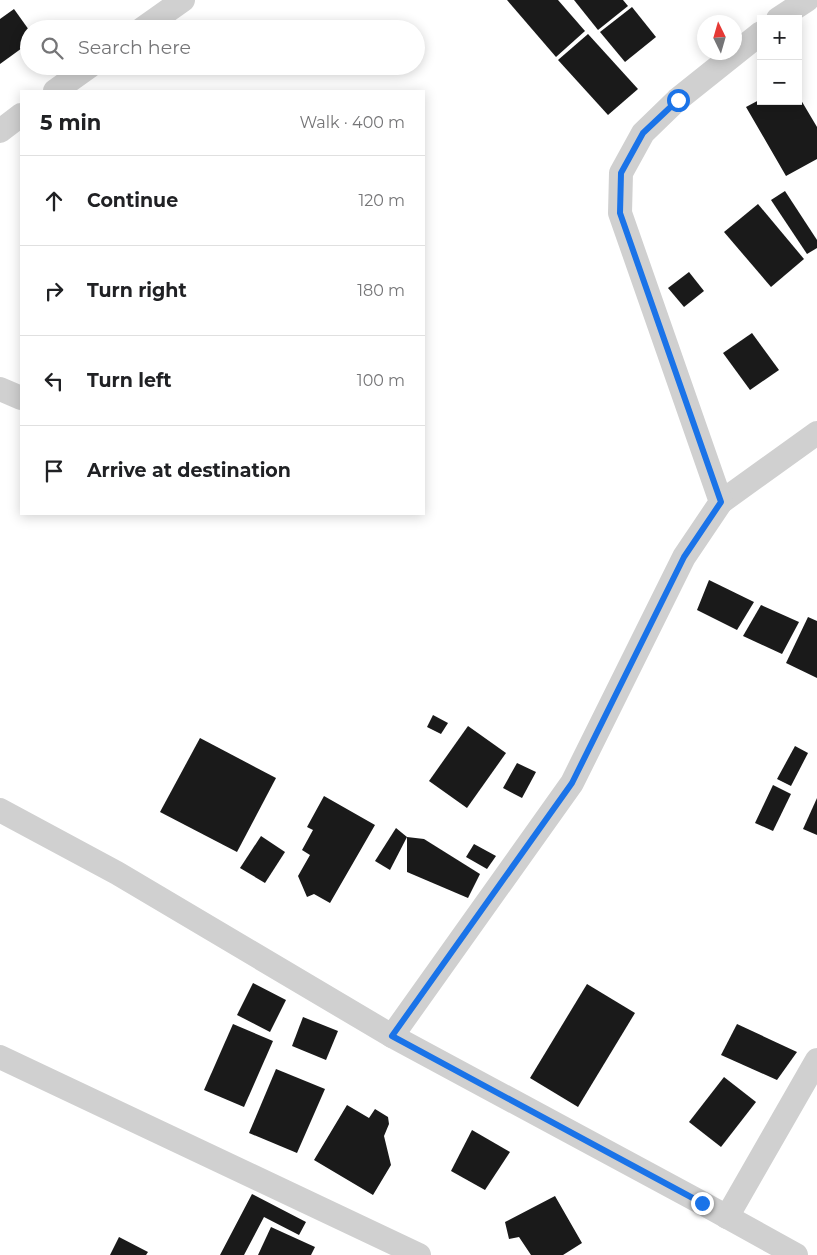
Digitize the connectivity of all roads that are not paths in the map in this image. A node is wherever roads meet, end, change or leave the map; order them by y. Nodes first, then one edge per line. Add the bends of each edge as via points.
1 (182, 0) edge
2 (807, 0) edge
3 (784, 15) edge
4 (154, 20) edge
5 (757, 36) edge
6 (77, 75) edge
7 (56, 90) edge
8 (20, 116) edge
9 (0, 130) edge
10 (0, 389) edge
11 (20, 398) edge
12 (817, 432) edge
13 (721, 502) junction
14 (0, 810) edge
15 (392, 1036) junction
16 (0, 1057) edge
17 (817, 1060) edge
18 (727, 1217) junction
19 (420, 1255) edge
20 (796, 1255) edge

1 - 4 street
2 - 3 street
5 - 13 street via 678,100 643,133 621,173 620,213
6 - 7 street
8 - 9 street
10 - 11 street
12 - 13 street
13 - 15 street via 684,557 572,783
14 - 15 street via 117,873
15 - 18 street
16 - 19 street
17 - 18 street
18 - 20 street

